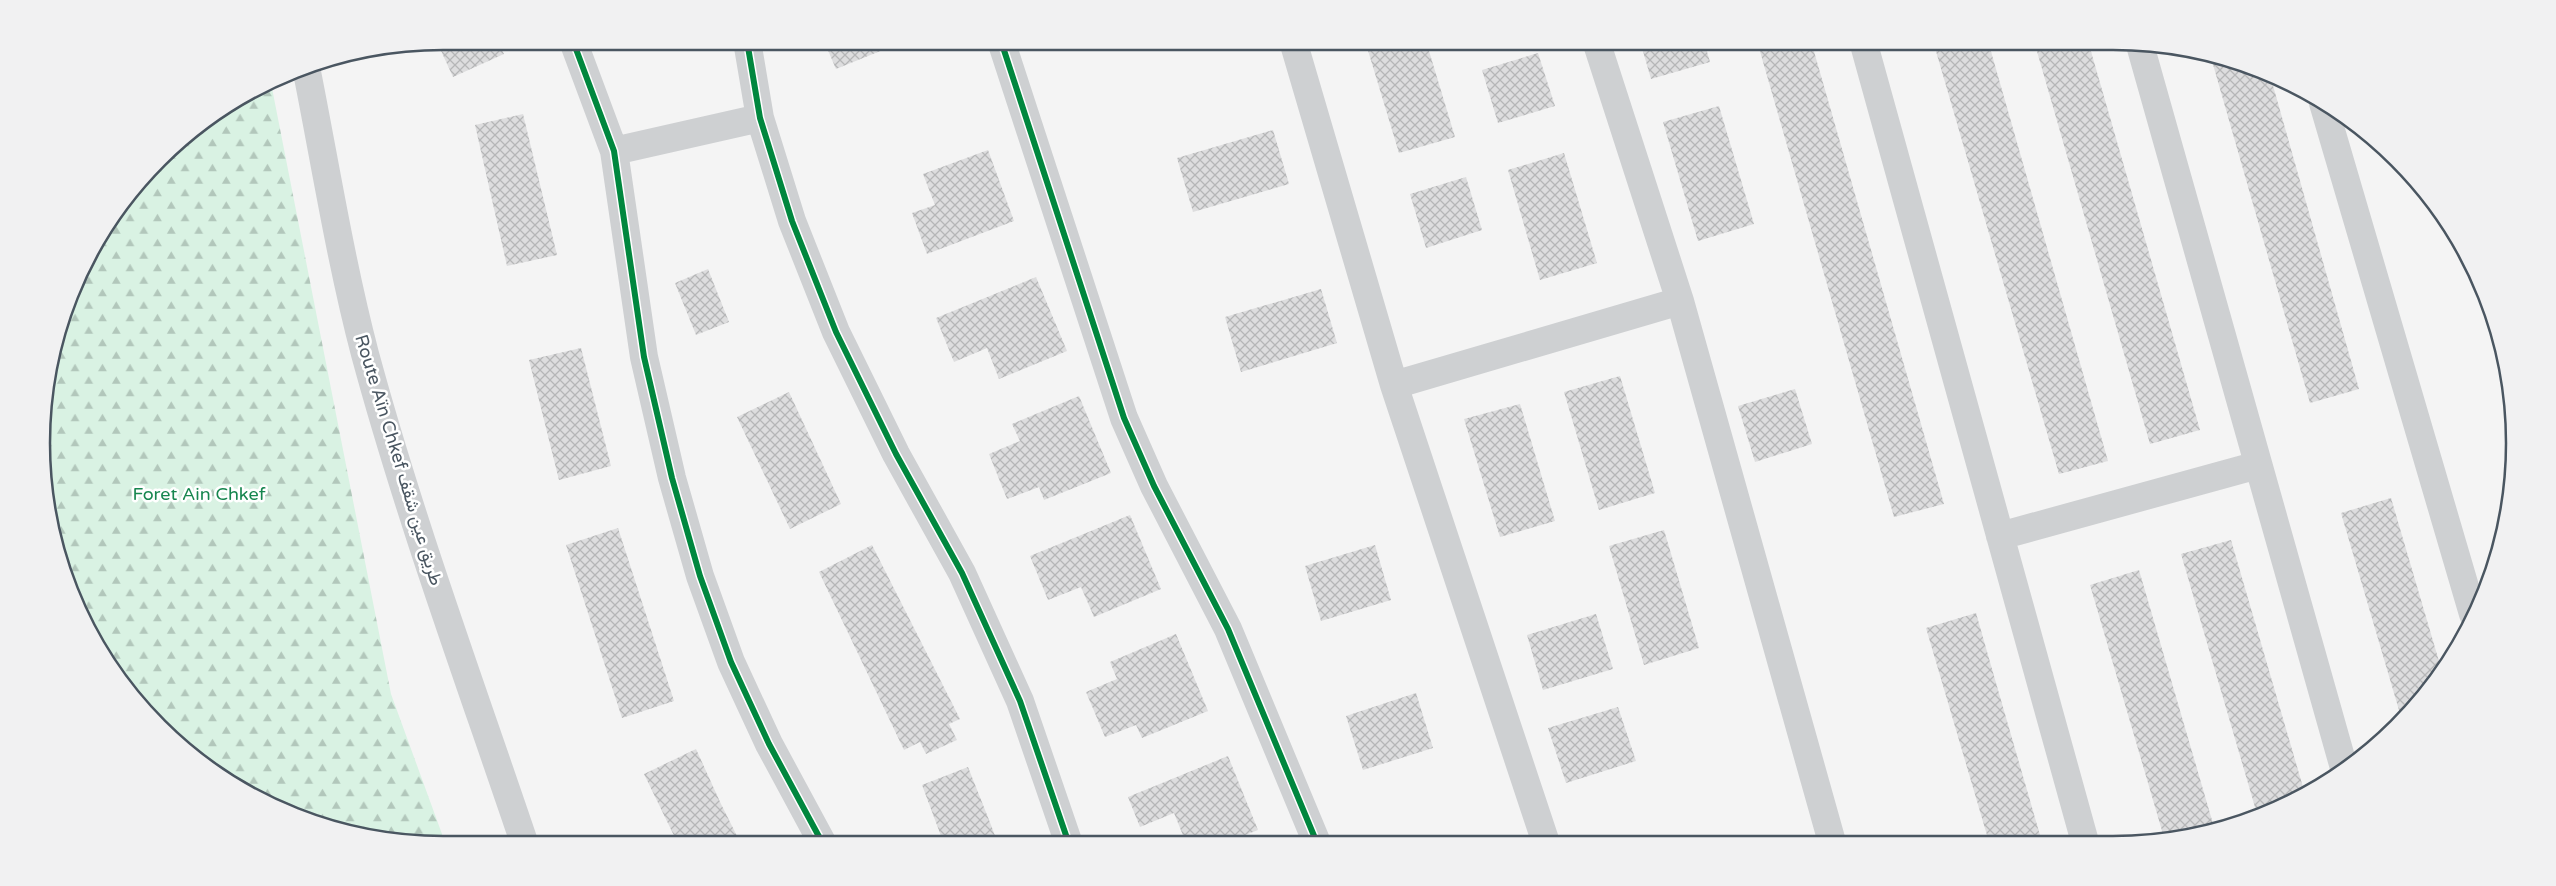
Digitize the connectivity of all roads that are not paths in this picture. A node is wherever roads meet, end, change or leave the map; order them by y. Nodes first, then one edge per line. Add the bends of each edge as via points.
1 (576, 50) edge
2 (749, 50) edge
3 (1003, 50) edge
4 (1296, 50) edge
5 (1599, 50) edge
6 (1865, 50) edge
7 (2142, 51) edge
8 (307, 75) edge
9 (2326, 113) edge
10 (760, 118) junction
11 (614, 151) junction
12 (1680, 301) junction
13 (1394, 385) junction
14 (2258, 465) junction
15 (2000, 536) junction
16 (2470, 605) edge
17 (2342, 762) edge
18 (522, 836) edge
19 (819, 836) edge
20 (1066, 836) edge
21 (1314, 836) edge
22 (1544, 836) edge
23 (1830, 836) edge
24 (2083, 836) edge

1 - 11 street
2 - 10 street
3 - 21 street via 1124,418 1154,486 1228,629
4 - 13 street
5 - 12 street
6 - 15 street
7 - 14 street
8 - 18 street, Route Aïn Chkef طريق عين شقف via 364,351 388,436
9 - 16 street
10 - 11 street
10 - 20 street via 792,221 836,332 896,454 962,573 1020,701
11 - 19 street via 644,357 672,478 700,576 732,662 769,744
12 - 13 street
12 - 23 street
13 - 22 street
14 - 15 street
14 - 17 street
15 - 24 street

